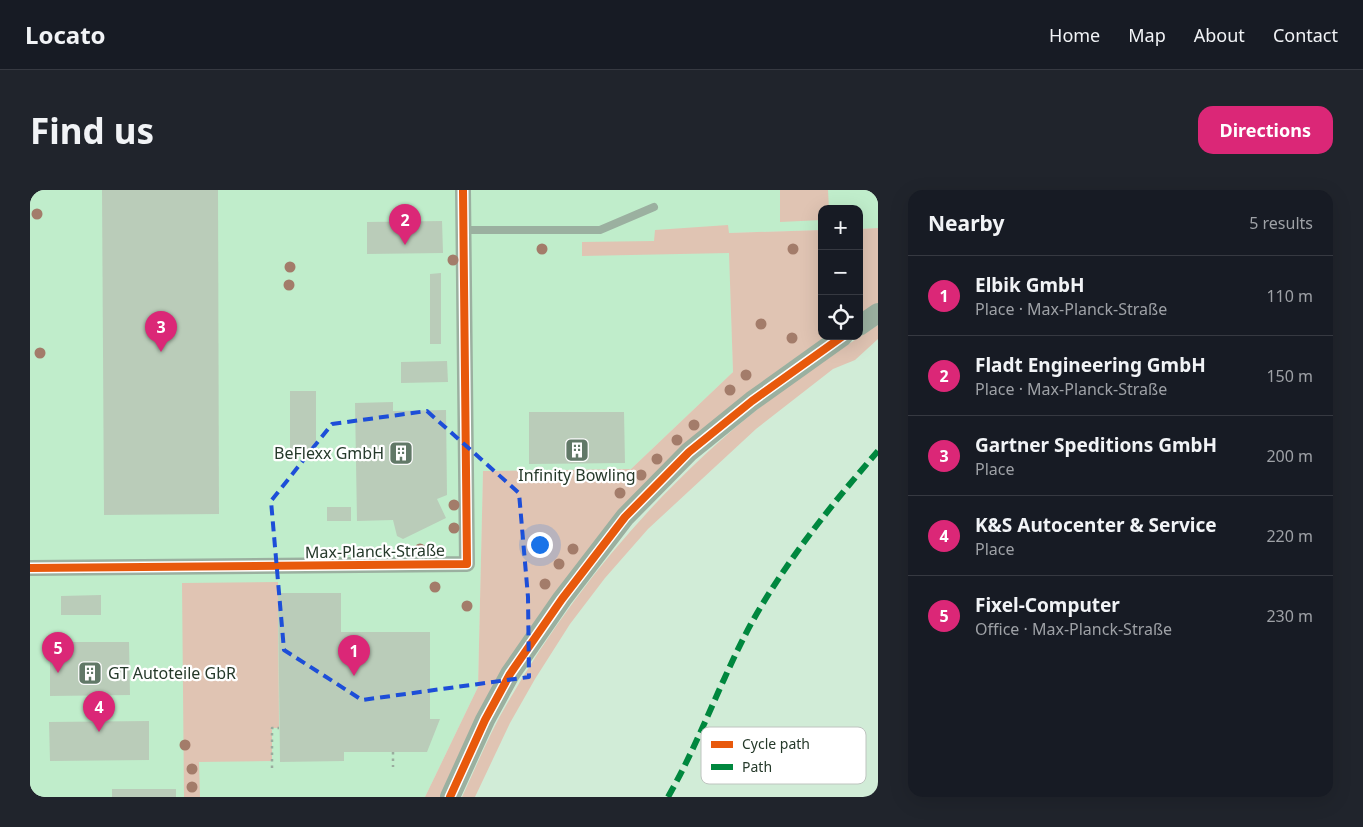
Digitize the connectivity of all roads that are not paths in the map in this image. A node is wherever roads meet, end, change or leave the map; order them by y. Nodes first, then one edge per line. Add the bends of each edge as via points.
1 (463, 190) edge
2 (654, 207) dead end
3 (463, 230) junction
4 (878, 313) edge
5 (863, 323) edge
6 (837, 340) edge
7 (30, 568) edge
8 (450, 797) edge

1 - 3 street, Max-Planck-Straße
2 - 3 lane via 600,230
3 - 7 street, Max-Planck-Straße via 467,564
4 - 5 street
6 - 8 street via 689,452 625,518 562,599 510,674

